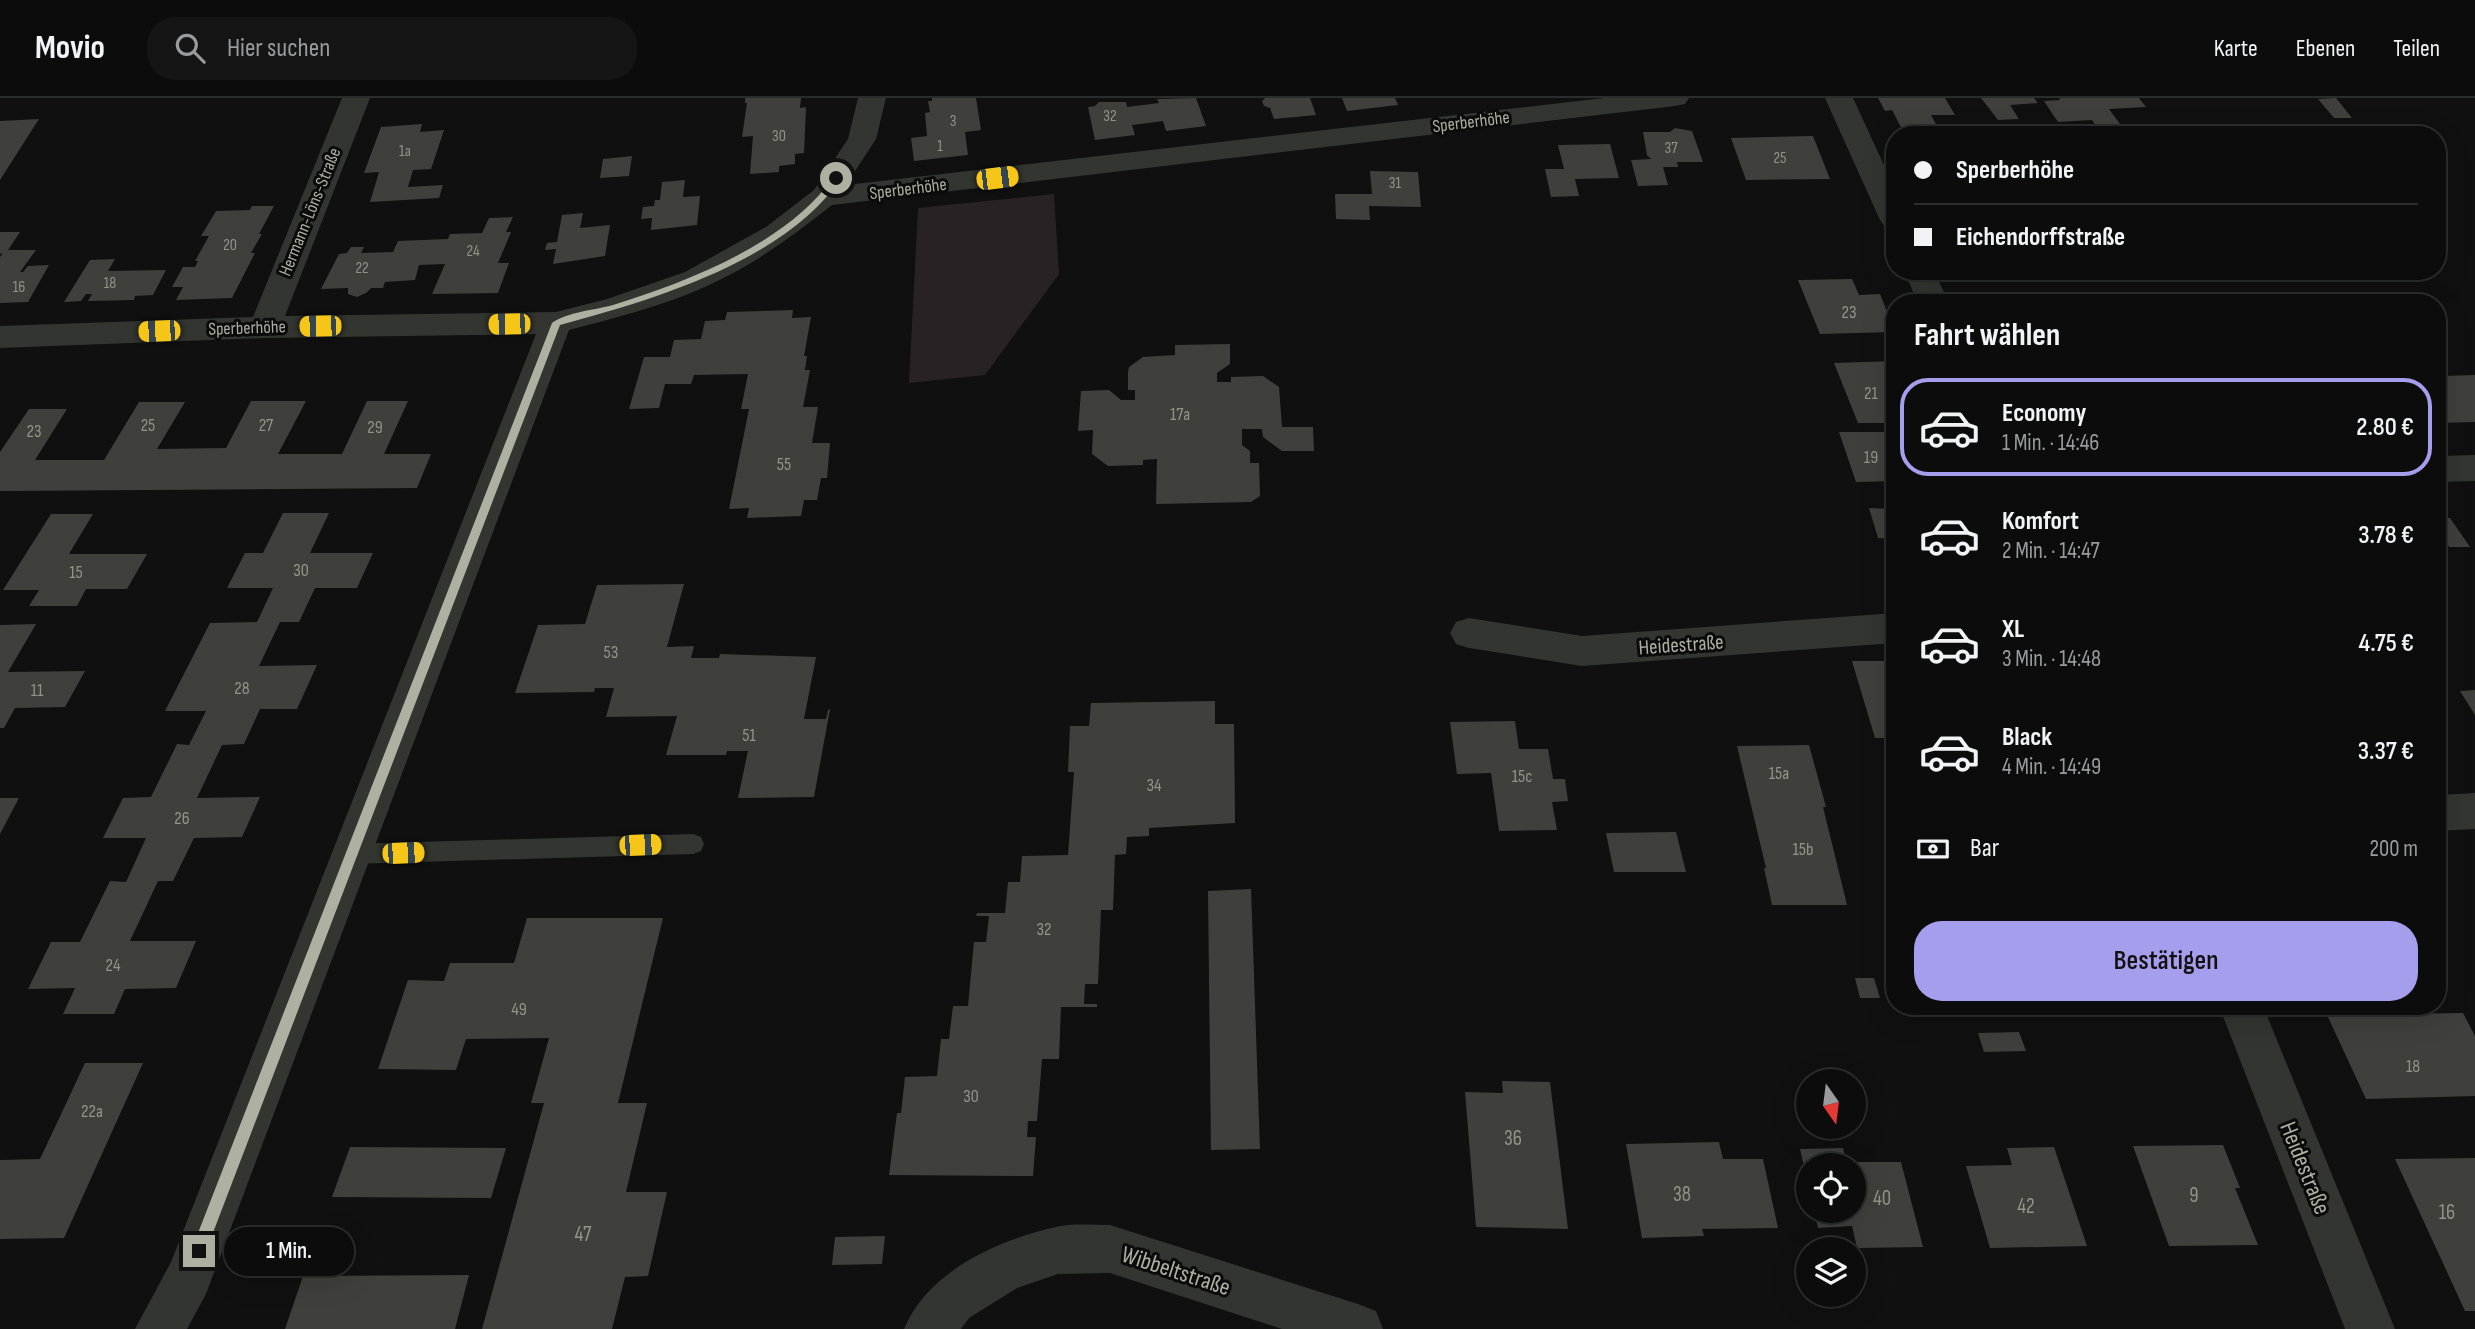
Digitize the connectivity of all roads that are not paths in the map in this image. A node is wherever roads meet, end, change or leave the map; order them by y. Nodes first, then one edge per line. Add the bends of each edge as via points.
1 (356, 98) edge
2 (872, 98) edge
3 (1675, 98) edge
4 (1839, 98) edge
5 (824, 197) junction
6 (1886, 200) edge
7 (556, 323) junction
8 (265, 327) junction
9 (0, 337) edge
10 (2475, 468) edge
11 (2446, 469) edge
12 (1886, 629) edge
13 (1469, 633) dead end
14 (2475, 811) edge
15 (2446, 813) edge
16 (693, 844) dead end
17 (350, 854) junction
18 (2245, 1015) edge
19 (160, 1329) edge
20 (929, 1329) edge
21 (1358, 1329) edge
22 (2370, 1329) edge

1 - 8 street, Hermann-Löns-Straße
2 - 5 street via 862,139
3 - 5 street, Sperberhöhe
4 - 6 street
5 - 7 street, Sperberhöhe via 777,234 696,279
7 - 8 street, Sperberhöhe
7 - 17 street
8 - 9 street, Sperberhöhe
10 - 11 street
12 - 13 street, Heidestraße via 1582,651
14 - 15 street
16 - 17 lane
17 - 19 street via 189,1277
18 - 22 street, Heidestraße
20 - 21 street, Wibbeltstraße via 953,1301 1004,1268 1058,1250 1110,1249

